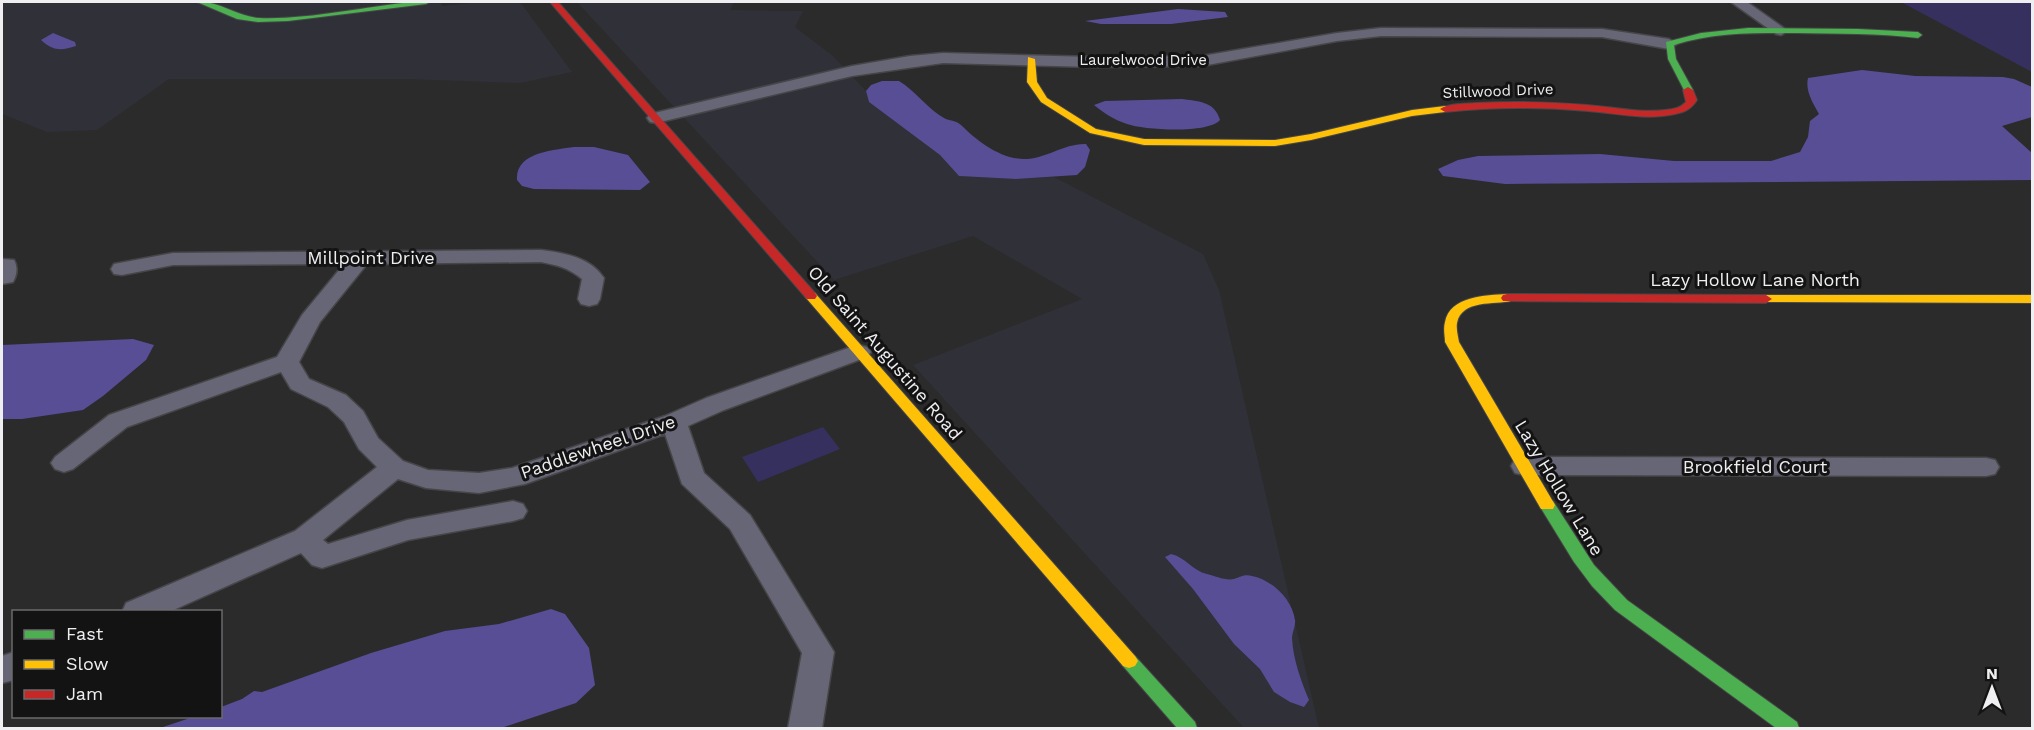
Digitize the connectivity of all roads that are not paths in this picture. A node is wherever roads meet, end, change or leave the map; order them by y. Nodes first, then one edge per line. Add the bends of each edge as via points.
1 (201, 2) edge
2 (426, 2) edge
3 (555, 2) edge
4 (1738, 2) edge
5 (1781, 31) junction
6 (1918, 34) dead end
7 (1669, 44) junction
8 (1031, 59) junction
9 (656, 118) junction
10 (361, 258) junction
11 (2, 265) edge
12 (122, 269) dead end
13 (2, 278) edge
14 (590, 299) dead end
15 (2032, 299) edge
16 (1477, 301) joint
17 (859, 352) junction
18 (287, 362) junction
19 (674, 422) junction
20 (64, 463) dead end
21 (1524, 466) junction
22 (1986, 467) dead end
23 (394, 468) junction
24 (513, 510) dead end
25 (305, 539) junction
26 (142, 610) edge
27 (806, 729) edge
28 (1188, 729) edge
29 (1790, 729) edge

1 - 2 street via 258,20
3 - 9 street, Old Saint Augustine Road
4 - 5 street
5 - 6 street via 1889,30
5 - 7 street via 1705,32
7 - 8 street, Laurelwood Drive via 1602,33 1381,32 1336,36 1202,62
7 - 8 street, Stillwood Drive via 1669,57 1688,86 1692,100 1678,111 1467,106 1255,144 1144,142 1093,131 1036,91
8 - 9 street, Laurelwood Drive via 943,58 879,65
9 - 17 street, Old Saint Augustine Road
10 - 12 street, Millpoint Drive via 173,259
10 - 14 street, Millpoint Drive via 561,258 581,266 593,278
10 - 18 street via 307,322
11 - 13 street via 6,265
15 - 16 street, Lazy Hollow Lane North
16 - 21 street, Lazy Hollow Lane via 1460,309 1451,323 1452,342
17 - 19 street, Paddlewheel Drive
17 - 28 street, Old Saint Augustine Road
18 - 20 street via 118,421
18 - 23 street, Paddlewheel Drive via 300,384 337,401 354,417 368,443
19 - 23 street, Paddlewheel Drive via 515,477 453,482
19 - 27 street via 692,477 740,522 818,652
21 - 22 street, Brookfield Court
21 - 29 street, Lazy Hollow Lane via 1580,562 1597,583 1621,605
23 - 25 street
24 - 25 street via 407,530 322,557
25 - 26 street

